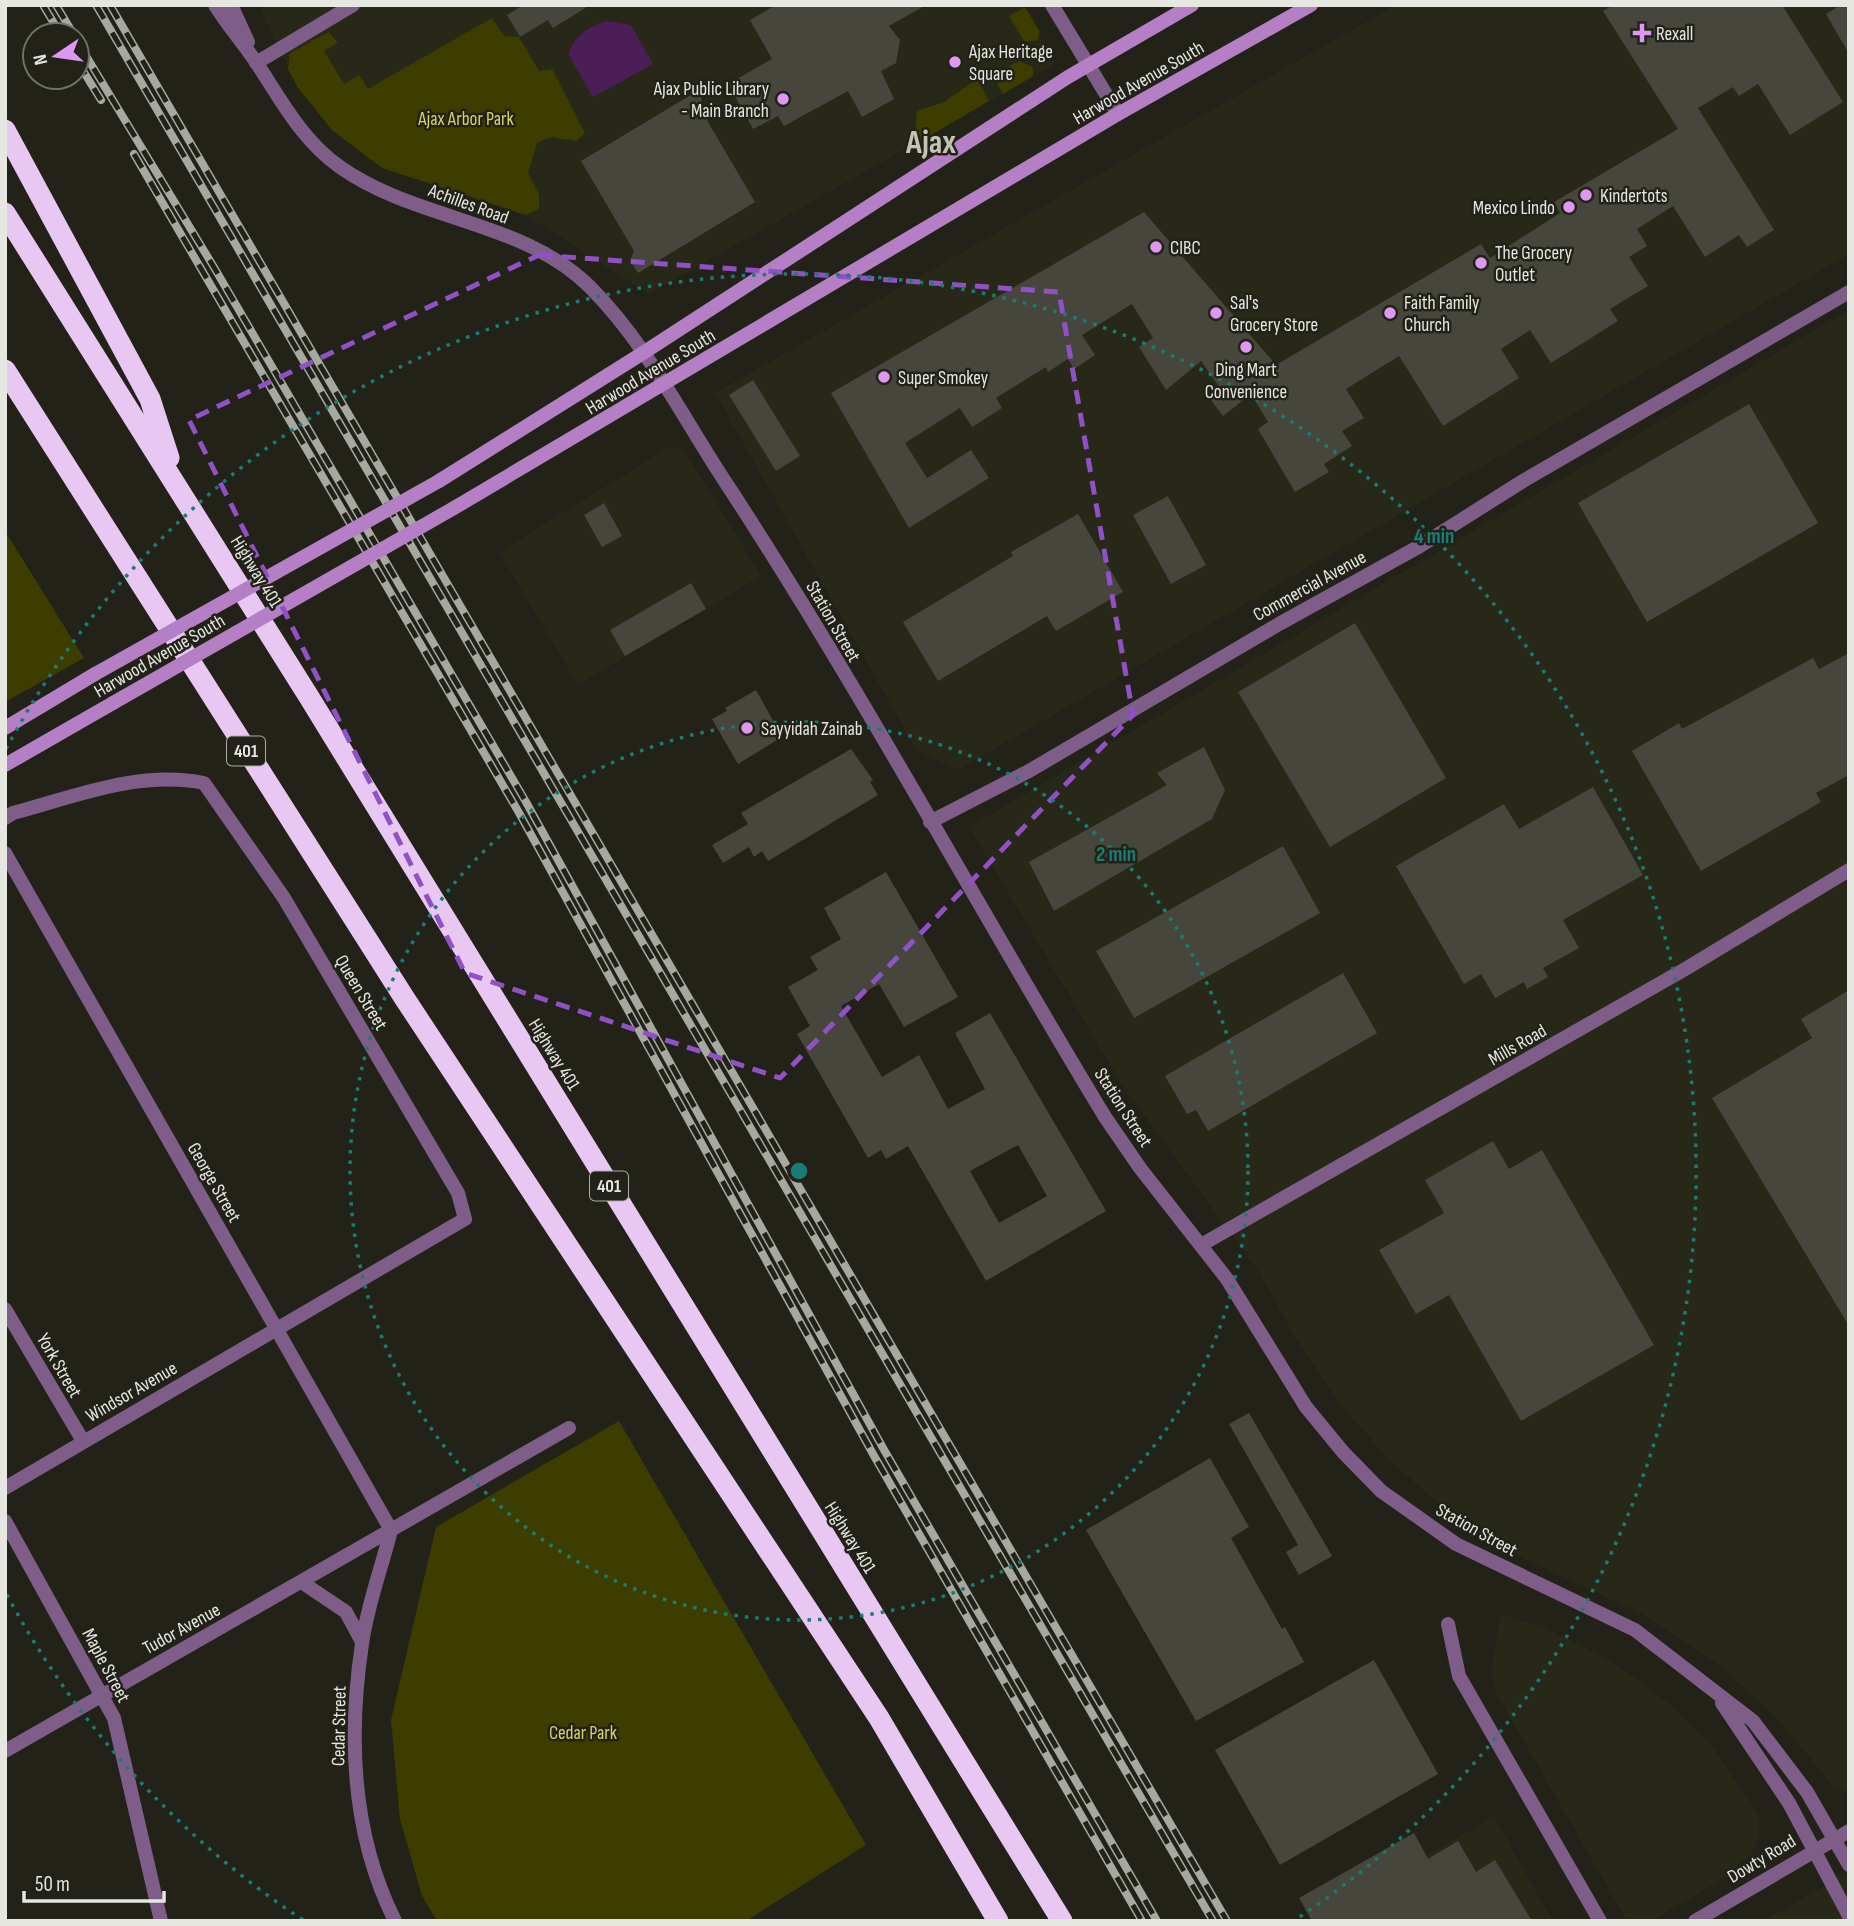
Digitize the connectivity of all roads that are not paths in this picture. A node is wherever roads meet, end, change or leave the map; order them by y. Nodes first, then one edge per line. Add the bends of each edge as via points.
1 (215, 5) edge
2 (231, 5) edge
3 (353, 5) edge
4 (1052, 5) edge
5 (1192, 5) edge
6 (1311, 5) edge
7 (257, 63) junction
8 (1088, 65) junction
9 (1118, 114) junction
10 (5, 130) edge
11 (5, 213) edge
12 (1849, 292) edge
13 (643, 353) junction
14 (5, 370) edge
15 (664, 385) junction
16 (179, 489) junction
17 (5, 728) edge
18 (5, 765) edge
19 (5, 818) edge
20 (930, 822) junction
21 (5, 853) edge
22 (1849, 870) edge
23 (1201, 1245) junction
24 (5, 1309) edge
25 (278, 1329) junction
26 (569, 1428) dead end
27 (83, 1441) junction
28 (5, 1488) edge
29 (5, 1521) edge
30 (391, 1530) junction
31 (303, 1583) junction
32 (1448, 1624) dead end
33 (362, 1642) junction
34 (102, 1693) junction
35 (1715, 1693) junction
36 (5, 1751) edge
37 (1849, 1831) edge
38 (1834, 1838) junction
39 (1814, 1850) junction
40 (1849, 1865) edge
41 (1849, 1916) edge
42 (161, 1921) edge
43 (395, 1921) edge
44 (998, 1921) edge
45 (1062, 1921) edge
46 (1600, 1921) edge
47 (1695, 1921) edge

1 - 7 street, Achilles Road
2 - 7 street, Achilles Road
3 - 7 street
4 - 8 street
5 - 8 main road, Harwood Avenue South
6 - 9 main road, Harwood Avenue South
7 - 13 street, Achilles Road via 305,134 341,168 389,194 499,233 564,265 590,286
8 - 9 street
8 - 13 main road, Harwood Avenue South
9 - 15 main road, Harwood Avenue South
10 - 16 highway via 150,399
11 - 16 highway, Highway 401 / 401
12 - 20 street, Commercial Avenue via 1029,771
13 - 15 street, Achilles Road
13 - 17 main road, Harwood Avenue South, bridge via 439,481
14 - 44 highway, 401 via 405,999 879,1718
15 - 18 main road, Harwood Avenue South, bridge
15 - 20 street, Station Street via 786,576
16 - 45 highway, Highway 401 / 401
19 - 25 street, Queen Street via 119,784 175,777 204,783 284,898 458,1193 464,1219
20 - 23 street, Station Street via 1105,1117
21 - 25 street, George Street
22 - 23 street, Mills Road
23 - 35 street, Station Street via 1306,1407 1381,1491 1456,1544 1634,1630
24 - 27 street, York Street
25 - 27 street, Windsor Avenue
25 - 30 street, George Street
26 - 30 street, Tudor Avenue
27 - 28 street, Windsor Avenue
29 - 34 street, Maple Street
30 - 31 street, Tudor Avenue
30 - 33 street, Cedar Street
31 - 33 street via 346,1612
31 - 34 street, Tudor Avenue
32 - 46 street via 1459,1676
33 - 43 street, Cedar Street via 355,1721 357,1793 367,1849
34 - 36 street, Tudor Avenue
34 - 42 street, Maple Street via 114,1718
35 - 38 street, Station Street via 1753,1721 1780,1753
35 - 39 street, Station Street via 1768,1766
37 - 38 street, Dowty Road
38 - 39 street, Dowty Road
38 - 40 street, Station Street
39 - 41 street, Station Street
39 - 47 street, Dowty Road

